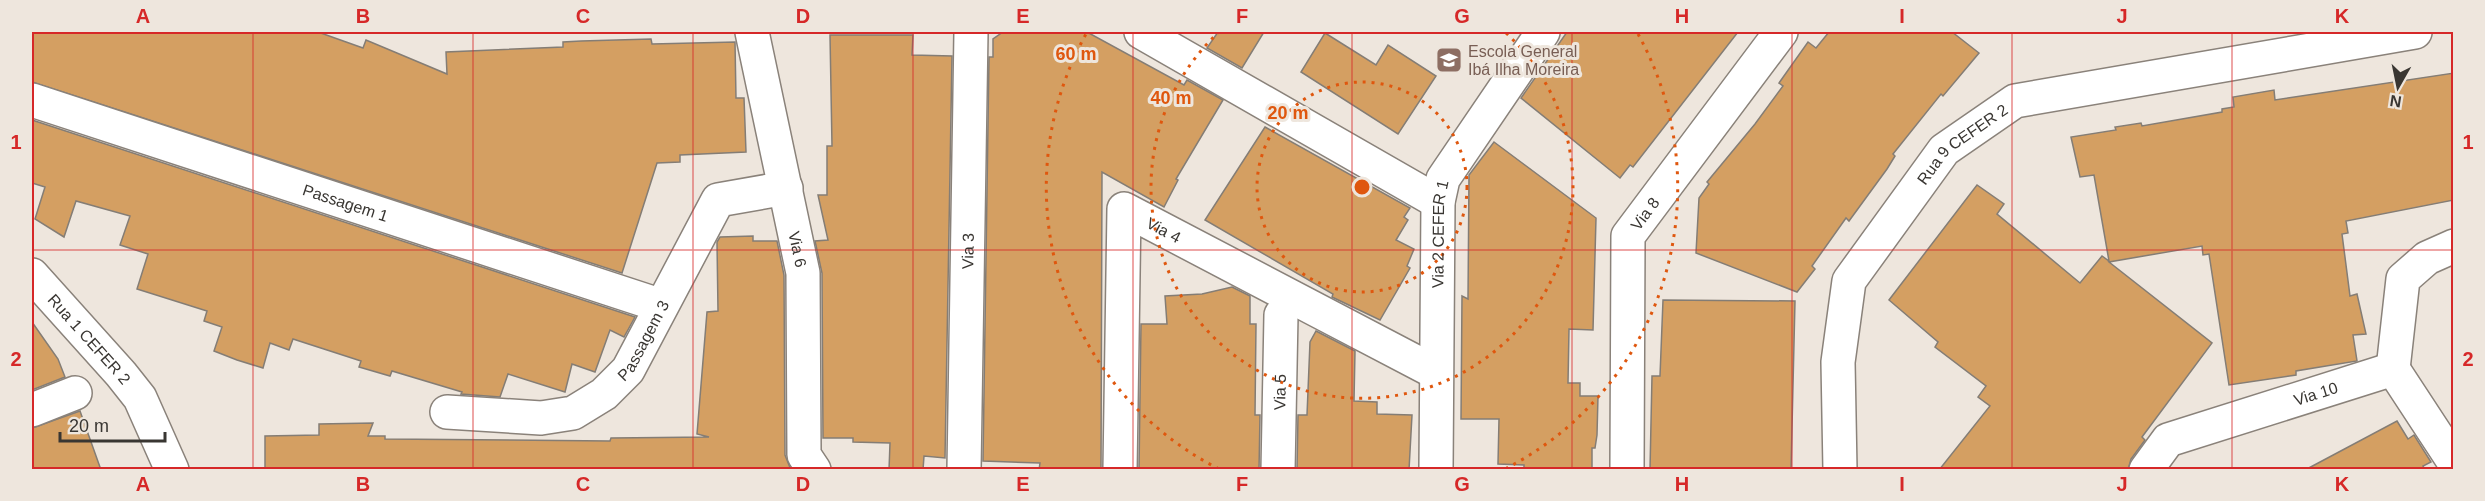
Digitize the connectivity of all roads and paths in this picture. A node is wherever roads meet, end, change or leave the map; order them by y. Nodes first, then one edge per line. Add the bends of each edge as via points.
1 (752, 32) edge
2 (971, 32) edge
3 (1141, 32) edge
4 (1543, 32) edge
5 (1781, 32) edge
6 (2415, 32) edge
7 (32, 100) edge
8 (786, 188) junction
9 (1438, 202) junction
10 (2454, 246) edge
11 (32, 275) edge
12 (659, 305) junction
13 (1281, 315) dead end
14 (2393, 369) junction
15 (1435, 372) junction
16 (75, 393) dead end
17 (32, 410) edge
18 (447, 412) dead end
19 (2454, 462) edge
20 (172, 470) edge
21 (814, 470) edge
22 (964, 470) edge
23 (1120, 470) edge
24 (1278, 470) edge
25 (1436, 470) edge
26 (1626, 470) edge
27 (1840, 470) edge
28 (2146, 470) edge

1 - 8 street, Via 6
2 - 22 street, Via 3
3 - 9 street
4 - 9 street, Via 2 CEFER 1 via 1443,179
5 - 26 street, Via 8 via 1628,236
6 - 27 street, Rua 9 CEFER 2 via 2014,101 1944,150 1849,281 1838,362
7 - 12 street, Passagem 1
8 - 12 street, Passagem 3 via 718,200
8 - 21 street, Via 6 via 803,273 804,455
9 - 15 street, Via 2 CEFER 1
10 - 14 street via 2427,258 2403,279
11 - 20 street, Rua 1 CEFER 2 via 140,398
12 - 18 street, Passagem 3 via 628,370 604,394 573,413 541,418
13 - 24 street, Via 5
14 - 19 street
14 - 28 street, Via 10 via 2168,440
15 - 23 street, Via 4 via 1124,209
15 - 25 street, Via 2 CEFER 1
16 - 17 street

